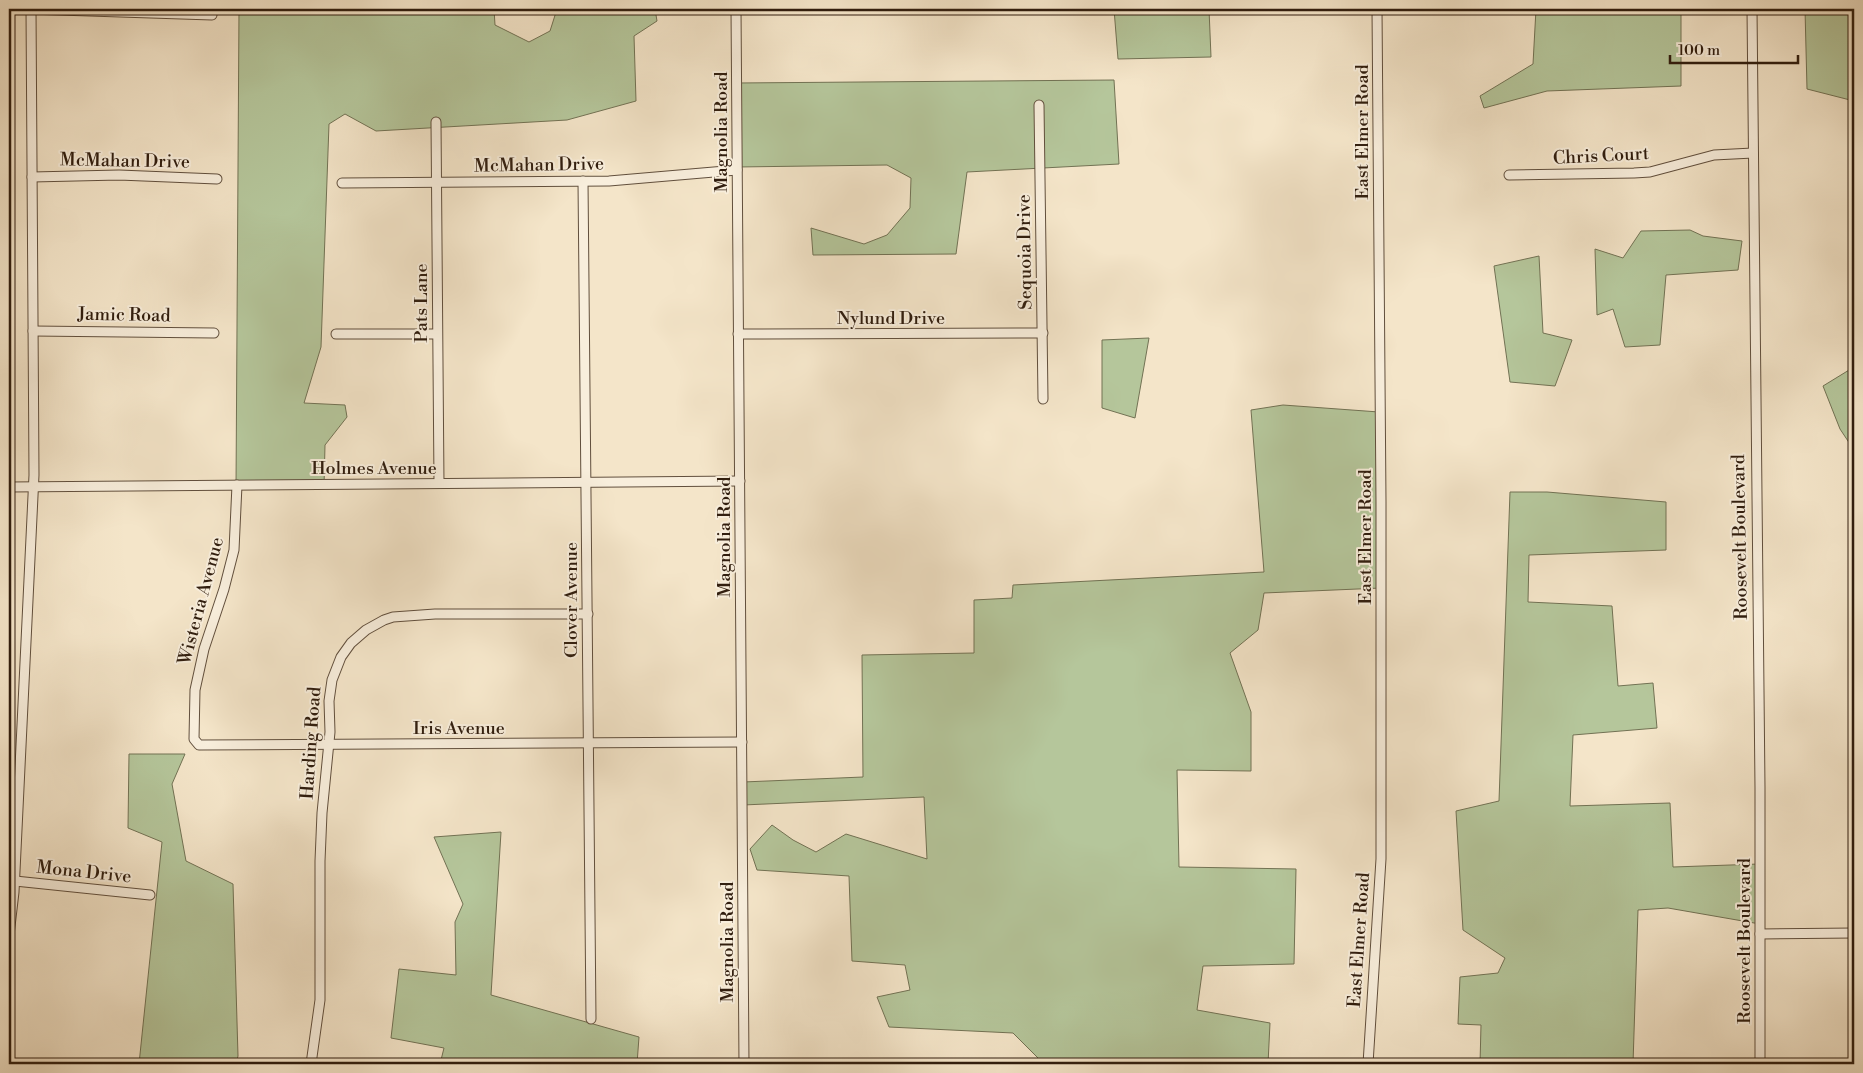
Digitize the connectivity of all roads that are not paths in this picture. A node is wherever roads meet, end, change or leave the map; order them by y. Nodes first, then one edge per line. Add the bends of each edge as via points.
1 (30, 9) edge
2 (736, 9) edge
3 (1377, 9) edge
4 (1752, 9) edge
5 (212, 15) dead end
6 (1039, 105) dead end
7 (436, 122) dead end
8 (1753, 153) junction
9 (737, 170) junction
10 (1509, 175) dead end
11 (32, 177) junction
12 (217, 179) dead end
13 (584, 181) junction
14 (342, 183) dead end
15 (436, 183) junction
16 (33, 331) junction
17 (214, 333) dead end
18 (1043, 333) junction
19 (336, 334) dead end
20 (438, 334) junction
21 (738, 334) junction
22 (1043, 399) dead end
23 (740, 480) junction
24 (586, 482) junction
25 (439, 484) junction
26 (237, 485) junction
27 (9, 487) edge
28 (34, 487) junction
29 (588, 614) junction
30 (194, 725) joint
31 (742, 742) junction
32 (589, 744) junction
33 (330, 745) junction
34 (9, 788) edge
35 (19, 788) junction
36 (15, 881) junction
37 (150, 895) dead end
38 (1760, 934) junction
39 (1854, 934) edge
40 (9, 935) edge
41 (591, 1019) dead end
42 (311, 1064) edge
43 (744, 1064) edge
44 (1368, 1064) edge
45 (1760, 1064) edge

1 - 5 street
1 - 11 street
2 - 9 street, Magnolia Road
3 - 44 street, East Elmer Road via 1381,859
4 - 8 street, Roosevelt Boulevard
6 - 18 street, Sequoia Drive
7 - 15 street, Pats Lane
8 - 10 street, Chris Court via 1724,153 1650,172
8 - 38 street, Roosevelt Boulevard
9 - 13 street, McMahan Drive
9 - 21 street, Magnolia Road
11 - 12 street, McMahan Drive via 119,175
11 - 16 street
13 - 15 street, McMahan Drive
13 - 24 street, Clover Avenue
14 - 15 street, McMahan Drive
15 - 20 street, Pats Lane
16 - 17 street, Jamic Road
16 - 28 street
18 - 21 street, Nylund Drive
18 - 22 street, Sequoia Drive
19 - 20 street
20 - 25 street, Pats Lane
21 - 23 street, Magnolia Road
23 - 24 street, Holmes Avenue
23 - 31 street, Magnolia Road
24 - 25 street, Holmes Avenue
24 - 29 street, Clover Avenue
25 - 26 street, Holmes Avenue
26 - 28 street, Holmes Avenue
26 - 30 street, Wisteria Avenue via 234,550 204,649 195,690
27 - 28 street, Holmes Avenue
28 - 35 street
29 - 32 street, Clover Avenue
29 - 33 street, Harding Road via 435,614 384,620 351,643 337,665 329,701
30 - 33 street, Iris Avenue via 194,739 203,746
31 - 32 street, Iris Avenue
31 - 43 street, Magnolia Road
32 - 33 street, Iris Avenue
32 - 41 street, Clover Avenue
33 - 42 street, Harding Road via 320,861 320,1000
34 - 35 street
35 - 36 street
36 - 37 street, Mona Drive
36 - 40 street
38 - 39 street
38 - 45 street, Roosevelt Boulevard

